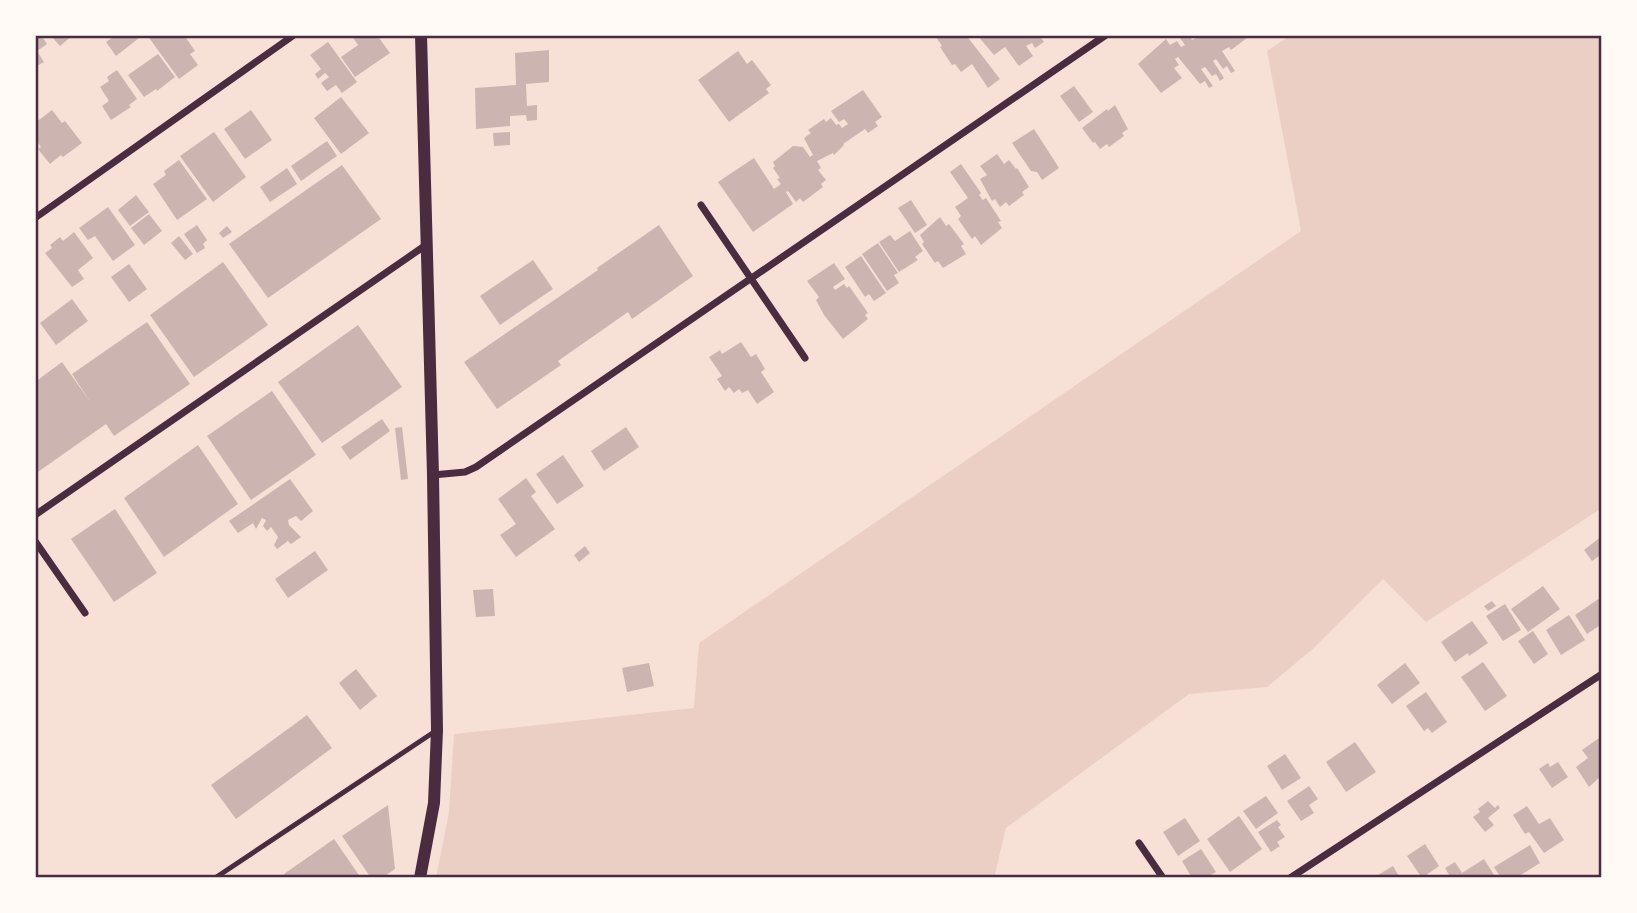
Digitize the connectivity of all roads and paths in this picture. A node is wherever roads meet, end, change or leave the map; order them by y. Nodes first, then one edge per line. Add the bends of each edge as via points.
1 (295, 35) edge
2 (421, 35) edge
3 (1106, 35) edge
4 (701, 205) dead end
5 (35, 218) edge
6 (426, 245) junction
7 (751, 279) junction
8 (805, 358) dead end
9 (433, 475) junction
10 (35, 515) edge
11 (35, 541) edge
12 (85, 613) dead end
13 (1602, 674) edge
14 (437, 730) junction
15 (1139, 843) dead end
16 (215, 878) edge
17 (420, 878) edge
18 (1163, 878) edge
19 (1290, 878) edge

1 - 5 street
2 - 6 street
3 - 7 street
4 - 7 street
6 - 9 street
6 - 10 street
7 - 8 street
7 - 9 street via 477,467
9 - 14 street
11 - 12 street
13 - 19 street
14 - 16 lane
14 - 17 street via 434,803
15 - 18 street

